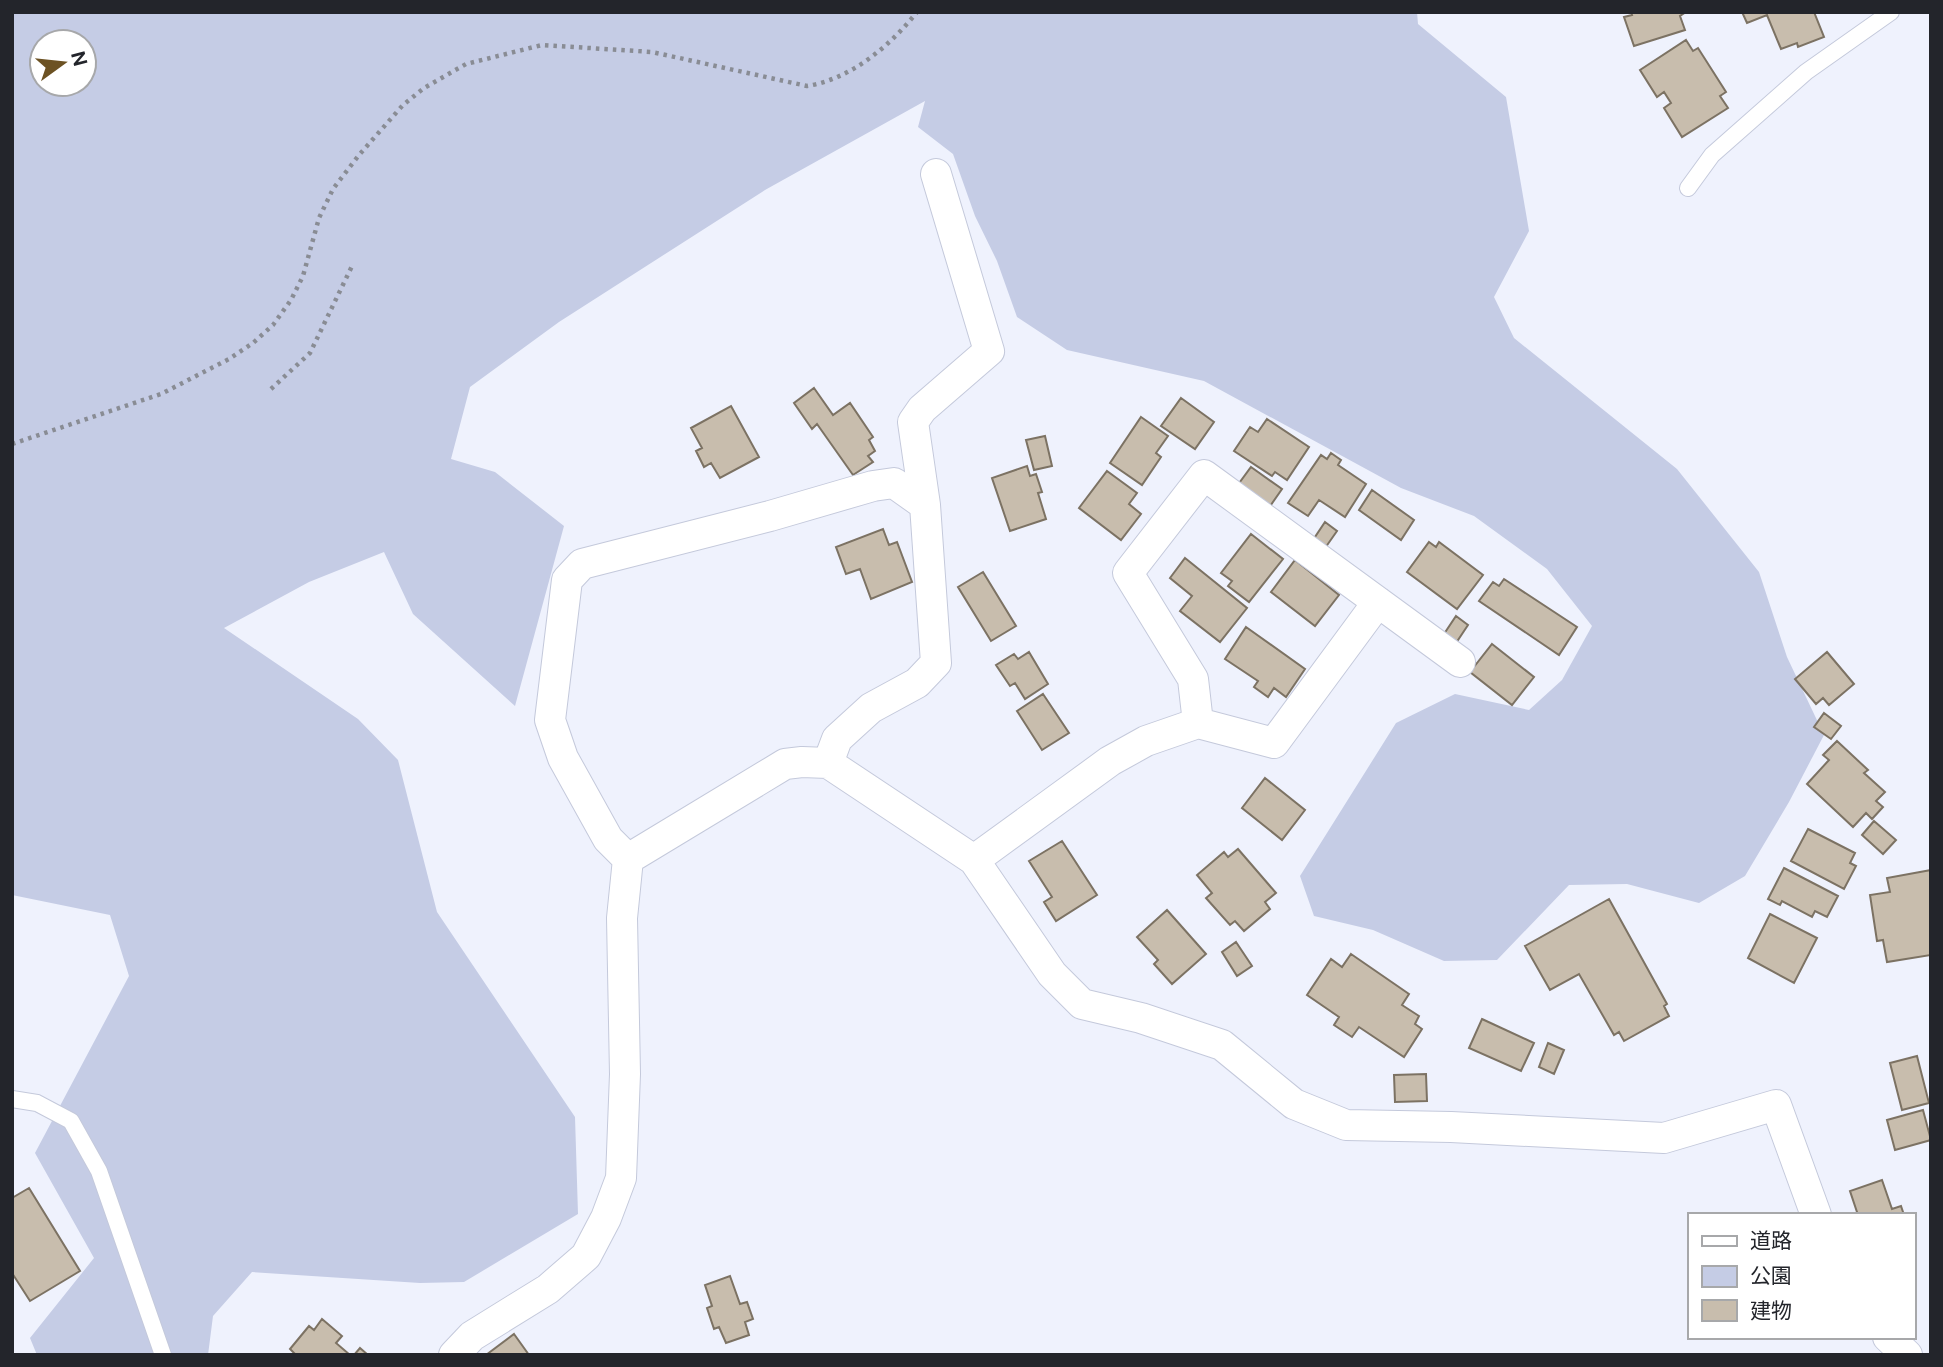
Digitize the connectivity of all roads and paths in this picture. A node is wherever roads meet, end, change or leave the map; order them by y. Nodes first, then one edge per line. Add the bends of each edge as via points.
1 (917, 12) edge
2 (1891, 12) edge
3 (936, 174) dead end
4 (1688, 188) dead end
5 (354, 264) dead end
6 (271, 389) dead end
7 (12, 444) edge
8 (925, 505) junction
9 (1378, 602) junction
10 (1460, 662) dead end
11 (1198, 723) junction
12 (828, 763) junction
13 (628, 859) junction
14 (974, 860) junction
15 (12, 1099) edge
16 (1815, 1213) edge
17 (1890, 1339) edge
18 (163, 1355) edge
19 (454, 1355) edge
20 (1908, 1355) edge

1 - 7 path via 866,61 843,75 807,86 652,52 542,45 466,64 403,105 333,188 319,218 303,276 273,325 253,343 160,394
2 - 4 lane via 1806,72 1712,155
3 - 8 street via 989,351 913,422
5 - 6 path via 310,353
8 - 12 street via 936,663 917,683 871,708 837,739
8 - 13 street via 894,483 873,486 582,564 567,580 550,720 563,758 608,839
9 - 10 street
9 - 11 street via 1275,743
9 - 11 street via 1204,475 1128,573 1193,679
11 - 14 street via 1146,741 1110,761
12 - 13 street via 785,764
12 - 14 street
13 - 19 street via 622,918 625,1074 621,1178 586,1256 548,1289 472,1336
14 - 16 street via 1052,974 1082,1004 1222,1045 1294,1104 1346,1125 1664,1138 1776,1105
15 - 18 lane via 37,1102 71,1121 99,1171
17 - 20 street

